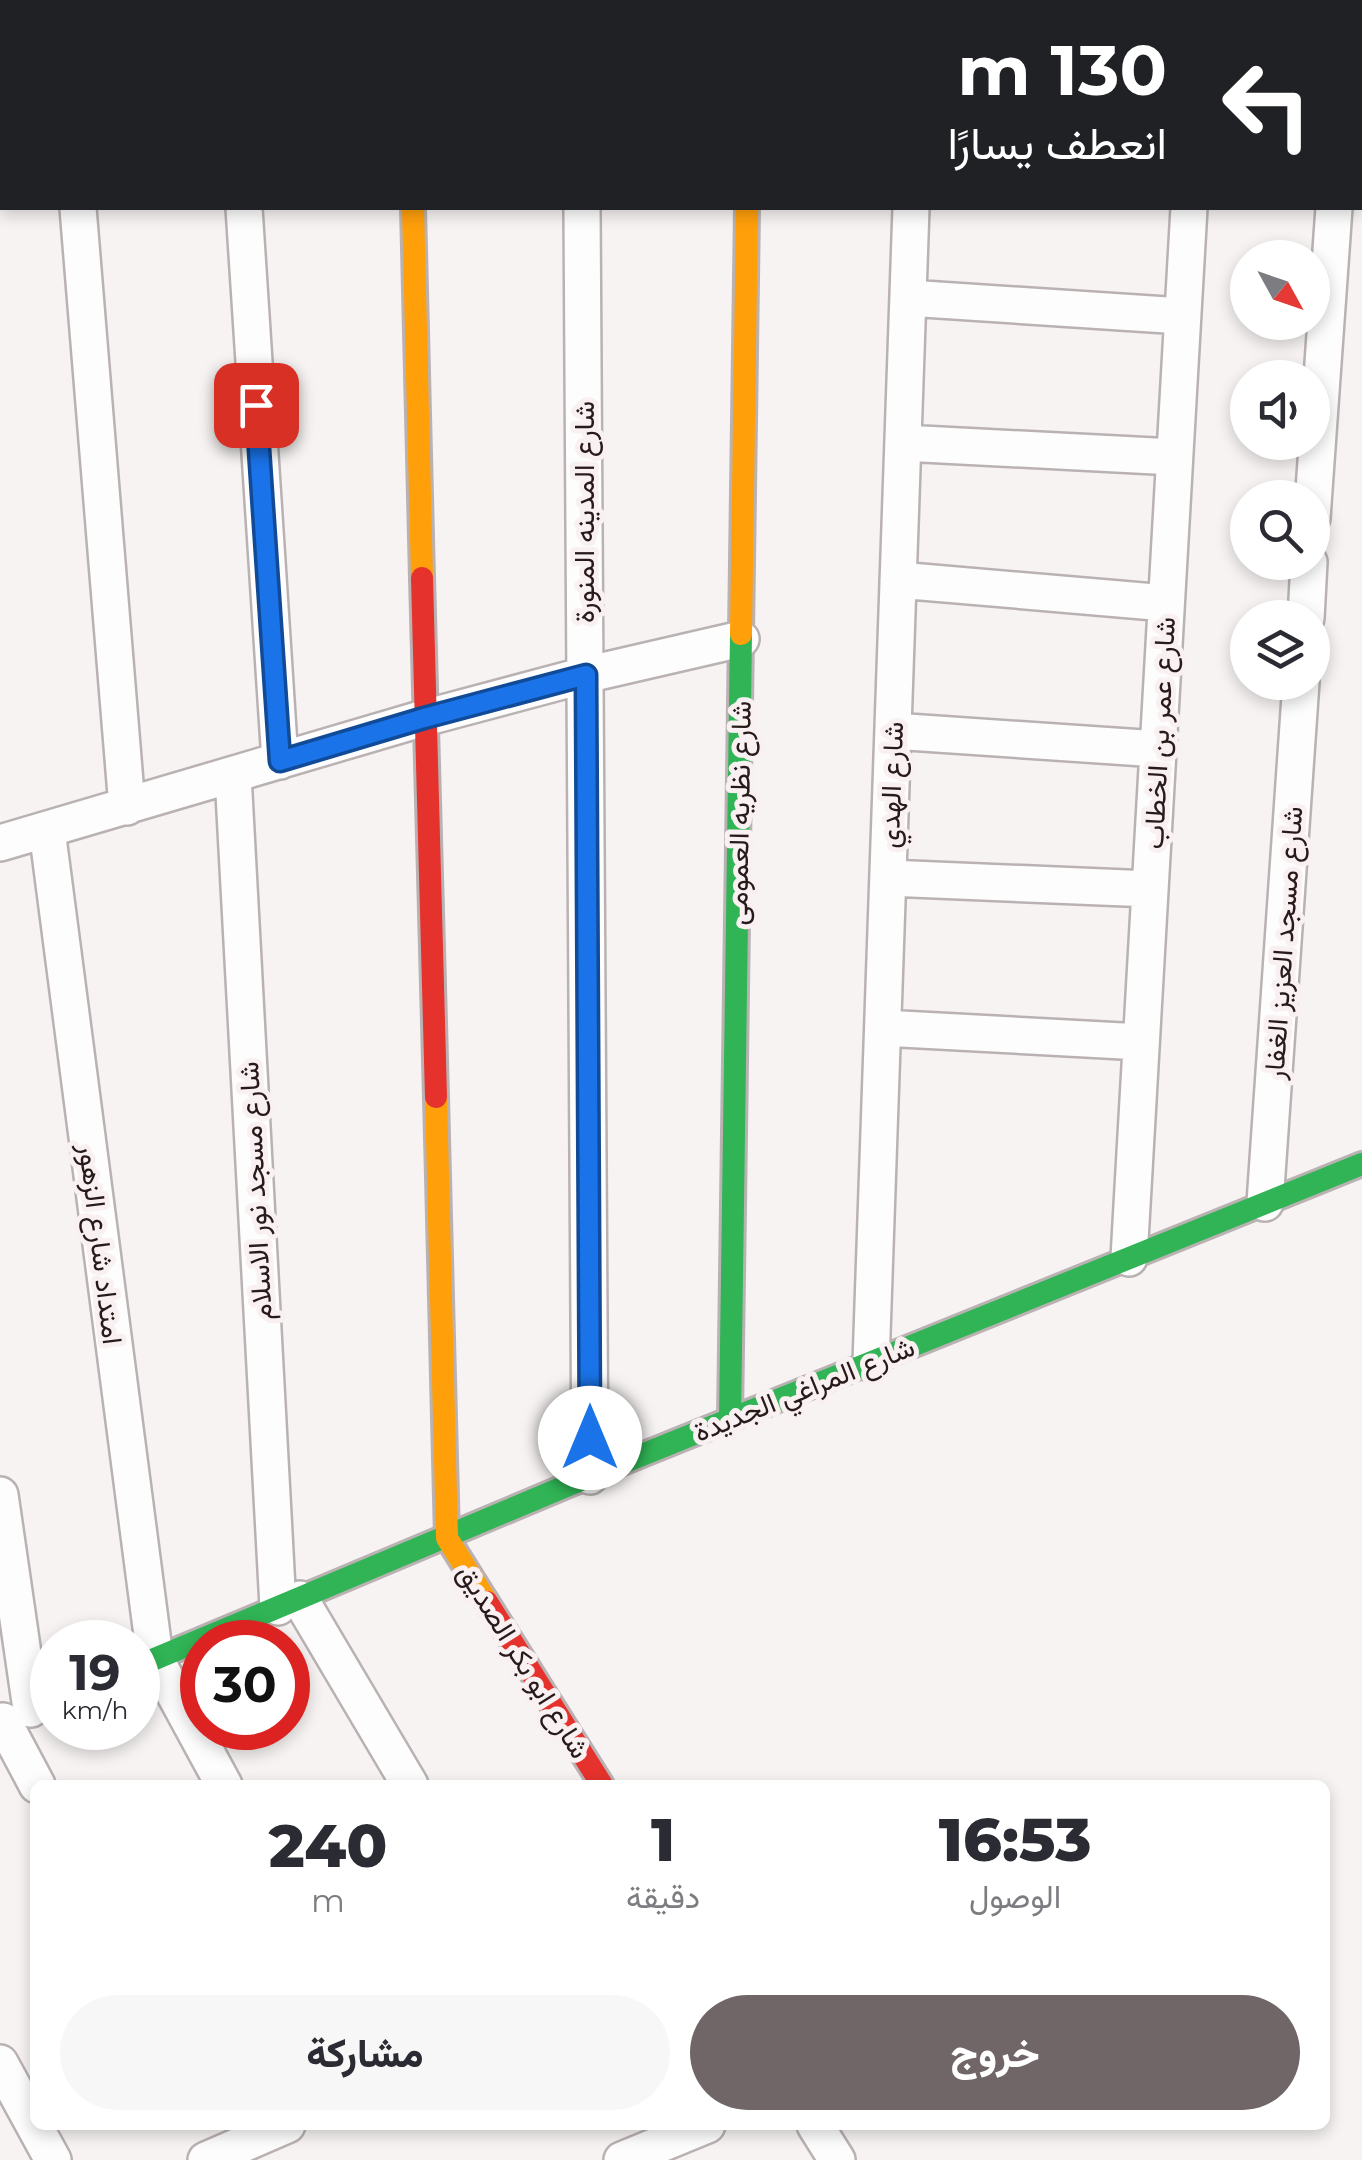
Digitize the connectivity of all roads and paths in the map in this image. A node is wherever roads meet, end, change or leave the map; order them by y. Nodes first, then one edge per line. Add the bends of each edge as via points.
1 (78, 210) edge
2 (244, 210) edge
3 (413, 210) edge
4 (582, 210) edge
5 (747, 210) edge
6 (911, 210) edge
7 (1188, 210) edge
8 (1334, 210) edge
9 (908, 298) junction
10 (1182, 316) junction
11 (903, 443) junction
12 (1174, 457) junction
13 (1315, 480) edge
14 (898, 580) junction
15 (1166, 603) junction
16 (741, 639) junction
17 (586, 675) junction
18 (1300, 700) edge
19 (424, 718) junction
20 (893, 731) junction
21 (1158, 750) junction
22 (280, 761) junction
23 (233, 776) junction
24 (126, 806) junction
25 (47, 830) junction
26 (0, 843) edge
27 (888, 878) junction
28 (1150, 890) junction
29 (883, 1028) junction
30 (1141, 1042) junction
31 (1362, 1164) edge
32 (1265, 1204) junction
33 (1129, 1258) junction
34 (871, 1363) junction
35 (730, 1418) junction
36 (590, 1476) junction
37 (0, 1495) edge
38 (447, 1538) junction
39 (289, 1603) junction
40 (141, 1620) edge
41 (160, 1656) edge
42 (160, 1684) edge
43 (22, 1713) edge
44 (36, 1780) edge
45 (221, 1780) edge
46 (407, 1780) edge
47 (599, 1780) edge
48 (0, 2063) edge
49 (30, 2118) edge
50 (37, 2130) edge
51 (270, 2130) edge
52 (695, 2130) edge
53 (818, 2130) edge
54 (220, 2144) edge
55 (53, 2160) edge
56 (622, 2160) edge
57 (837, 2160) edge

1 - 24 street
2 - 22 street
3 - 19 street
4 - 17 street, شارع المدينه المنورة
5 - 16 street, شارع نظريه العمومى
6 - 9 street, شارع الهدي
7 - 10 street, شارع عمر بن الخطاب
8 - 13 street
9 - 10 street
9 - 11 street, شارع الهدي
10 - 12 street, شارع عمر بن الخطاب
11 - 12 street
11 - 14 street, شارع الهدي
12 - 15 street, شارع عمر بن الخطاب
14 - 15 street
14 - 20 street, شارع الهدي
15 - 21 street, شارع عمر بن الخطاب
16 - 17 street
16 - 35 street, شارع نظريه العمومى
17 - 19 street
17 - 36 street, شارع المدينه المنورة
18 - 32 street, شارع مسجد العزيز الغفار
19 - 22 street
19 - 38 street
20 - 21 street
20 - 27 street, شارع الهدي
21 - 28 street, شارع عمر بن الخطاب
22 - 23 street
23 - 24 street
23 - 39 street, شارع مسجد نور الاسلام
24 - 25 street
25 - 26 street
25 - 40 street, امتداد شارع الزهور
27 - 28 street
27 - 29 street, شارع الهدي
28 - 30 street, شارع عمر بن الخطاب
29 - 30 street
29 - 34 street, شارع الهدي
30 - 33 street, شارع عمر بن الخطاب
31 - 32 street, شارع المراغي الجديدة
32 - 33 street, شارع المراغي الجديدة
33 - 34 street, شارع المراغي الجديدة
34 - 35 street, شارع المراغي الجديدة
35 - 36 street, شارع المراغي الجديدة
36 - 38 street, شارع المراغي الجديدة
37 - 43 street
38 - 39 street, شارع المراغي الجديدة
38 - 47 street, شارع ابو بكر الصديق
39 - 41 street, شارع المراغي الجديدة
39 - 46 street
42 - 45 street
43 - 44 street
48 - 49 street
50 - 55 street
51 - 54 street
52 - 56 street
53 - 57 street

